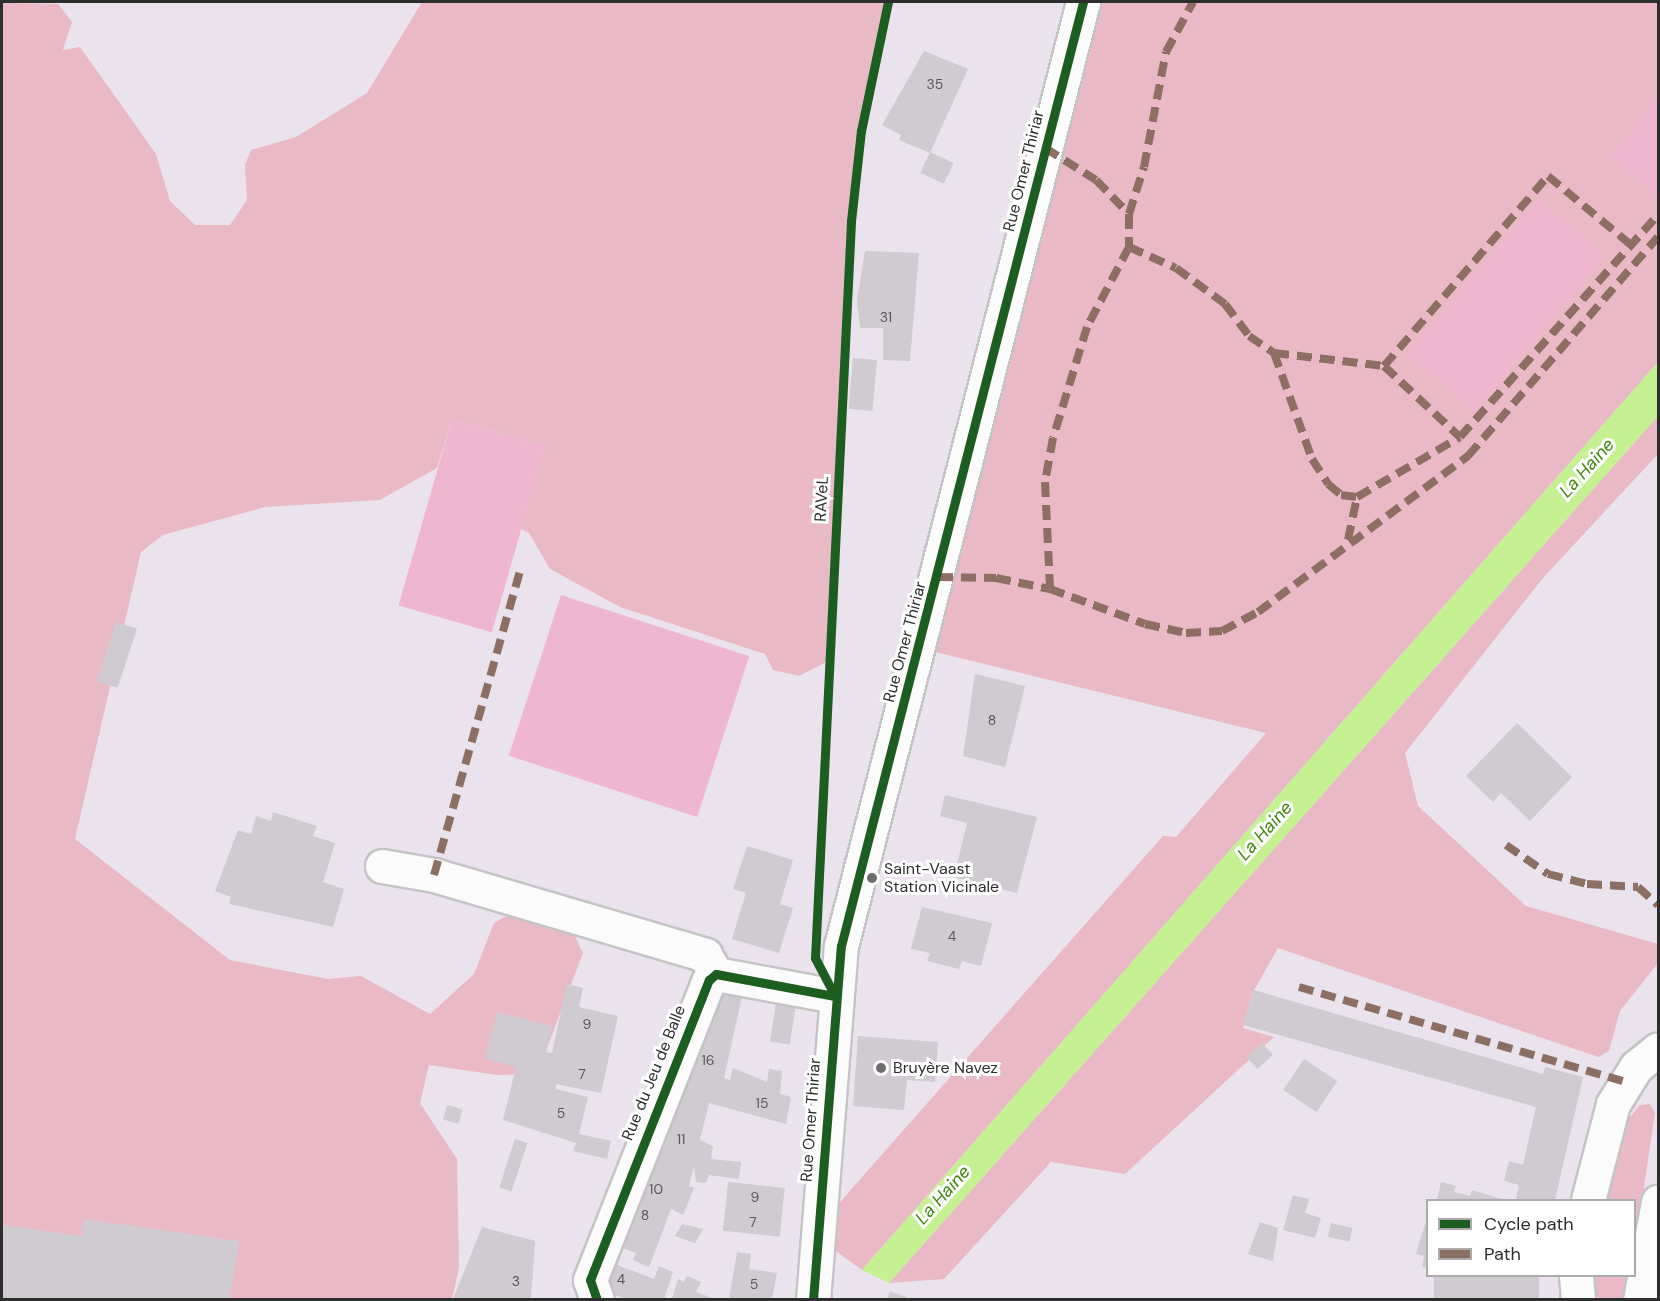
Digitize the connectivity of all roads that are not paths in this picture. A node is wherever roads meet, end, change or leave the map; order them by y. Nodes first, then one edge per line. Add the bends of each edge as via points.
1 (1083, 2) edge
2 (382, 866) dead end
3 (716, 974) junction
4 (835, 996) junction
5 (1659, 1049) edge
6 (1588, 1199) edge
7 (1659, 1202) edge
8 (1576, 1277) edge
9 (597, 1299) edge
10 (813, 1299) edge
11 (1578, 1299) edge
12 (1640, 1299) edge

1 - 4 street, Rue Omer Thiriar via 852,894
2 - 3 street via 434,874 705,955
3 - 4 street
3 - 9 street, Rue du Jeu de Balle via 660,1092 590,1280
4 - 10 street, Rue Omer Thiriar
5 - 6 street via 1636,1067 1613,1104
7 - 12 street
8 - 11 street

